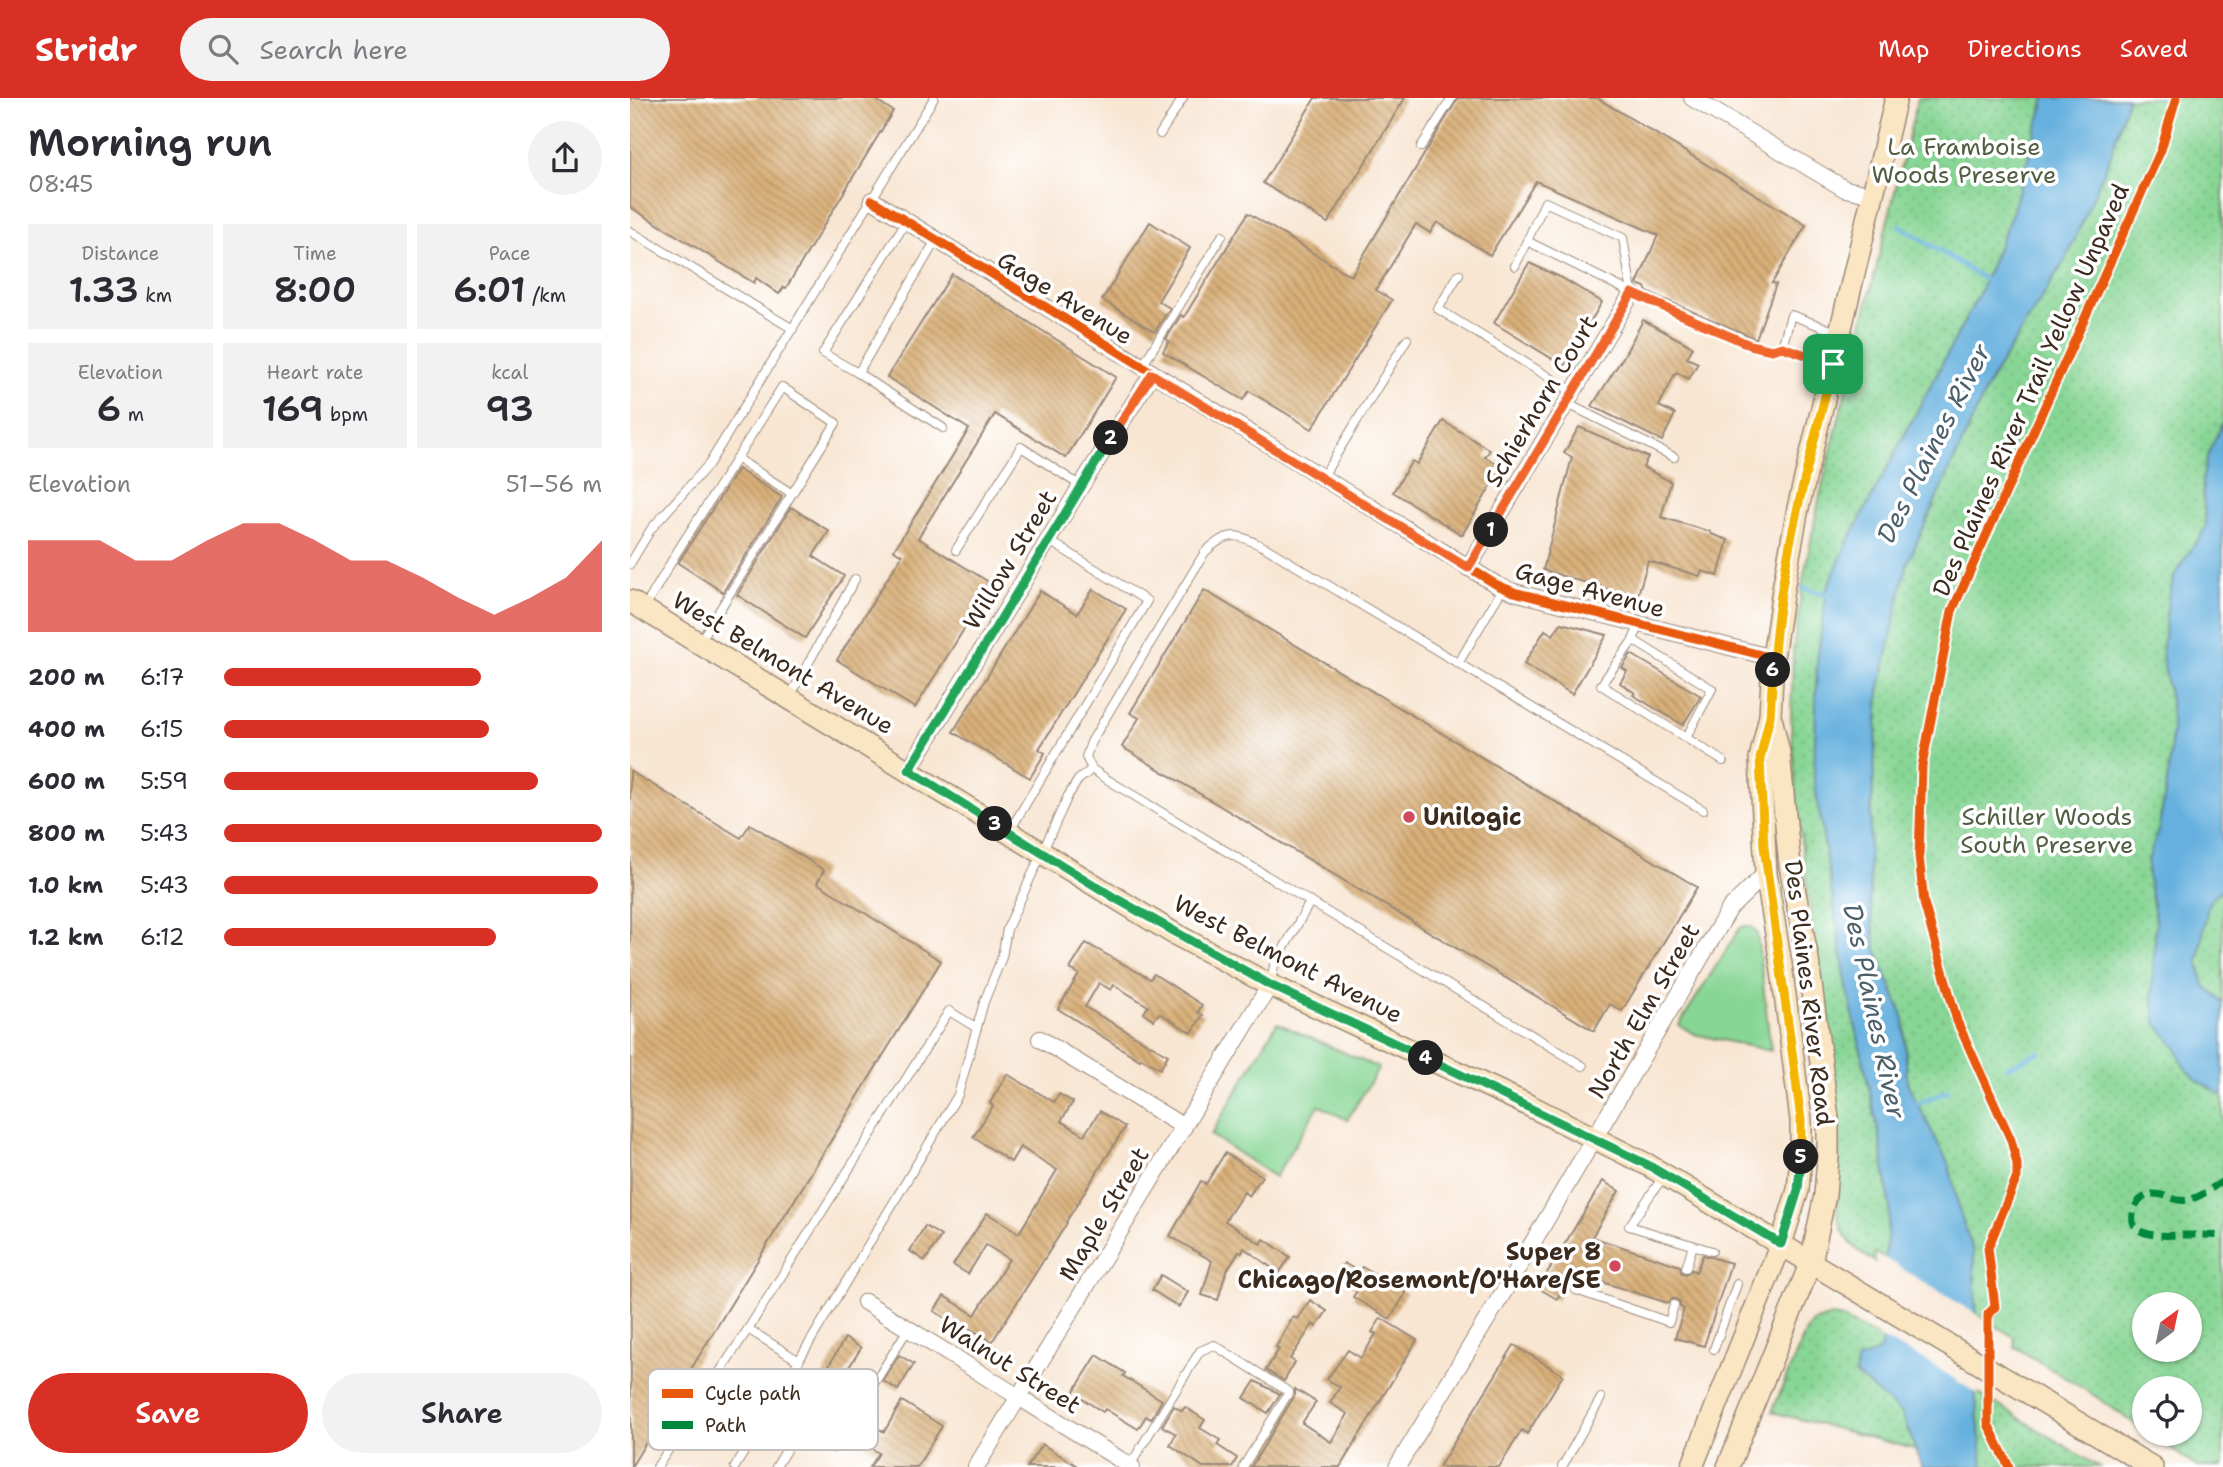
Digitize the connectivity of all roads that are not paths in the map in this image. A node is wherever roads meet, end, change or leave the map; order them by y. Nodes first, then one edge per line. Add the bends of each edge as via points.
1 (934, 98) edge
2 (1182, 98) edge
3 (1452, 98) edge
4 (1692, 98) edge
5 (1896, 98) edge
6 (1160, 134) dead end
7 (1421, 147) dead end
8 (1874, 195) junction
9 (872, 200) junction
10 (906, 222) junction
11 (630, 232) edge
12 (1222, 236) dead end
13 (936, 240) junction
14 (1527, 241) junction
15 (1515, 266) dead end
16 (1459, 274) dead end
17 (1632, 293) junction
18 (793, 329) junction
19 (1840, 333) junction
20 (1407, 339) dead end
21 (1782, 347) junction
22 (1833, 364) junction
23 (1146, 371) junction
24 (858, 373) junction
25 (1570, 398) junction
26 (943, 428) dead end
27 (1674, 457) dead end
28 (736, 458) junction
29 (1321, 478) junction
30 (1081, 486) junction
31 (791, 493) junction
32 (1048, 540) junction
33 (956, 550) dead end
34 (630, 564) edge
35 (1468, 568) junction
36 (855, 579) dead end
37 (1503, 588) junction
38 (637, 606) edge
39 (1640, 624) junction
40 (1633, 640) junction
41 (699, 643) junction
42 (1773, 658) junction
43 (1459, 662) junction
44 (789, 698) junction
45 (1770, 716) junction
46 (1686, 738) junction
47 (1723, 761) dead end
48 (1092, 769) junction
49 (909, 770) junction
50 (1703, 810) dead end
51 (1009, 832) junction
52 (1043, 854) junction
53 (1766, 873) junction
54 (1310, 902) junction
55 (1270, 985) junction
56 (977, 1028) junction
57 (1040, 1039) dead end
58 (1583, 1066) dead end
59 (1184, 1126) junction
60 (1596, 1138) junction
61 (1665, 1175) junction
62 (1781, 1244) junction
63 (1693, 1245) junction
64 (1712, 1251) dead end
65 (1811, 1262) junction
66 (1686, 1268) dead end
67 (1737, 1284) dead end
68 (1576, 1290) dead end
69 (865, 1302) dead end
70 (1674, 1305) dead end
71 (1723, 1328) junction
72 (748, 1329) junction
73 (908, 1329) junction
74 (1744, 1335) junction
75 (1714, 1349) dead end
76 (799, 1361) junction
77 (722, 1369) edge
78 (794, 1369) edge
79 (878, 1377) edge
80 (1018, 1398) junction
81 (1601, 1398) dead end
82 (668, 1450) edge
83 (745, 1450) edge
84 (786, 1450) edge
85 (657, 1467) edge
86 (735, 1467) edge
87 (776, 1467) edge
88 (976, 1467) edge
89 (1130, 1467) edge
90 (1243, 1467) edge
91 (1397, 1467) edge
92 (1562, 1467) edge
93 (1692, 1467) edge
94 (1728, 1467) edge
95 (2152, 1467) edge

1 - 9 lane
2 - 6 lane
3 - 7 lane
4 - 8 street via 1845,189
5 - 8 main road, Des Plaines River Road
8 - 19 main road, Des Plaines River Road
9 - 10 street, Gage Avenue
9 - 18 lane
10 - 13 street, Gage Avenue
10 - 24 lane via 823,353
11 - 18 lane
12 - 23 lane
13 - 23 street, Gage Avenue
13 - 24 lane
14 - 15 lane
14 - 17 lane
14 - 17 lane via 1545,202 1623,238
16 - 25 lane via 1438,309
17 - 21 lane via 1750,345 1772,350
17 - 25 street, Schierhorn Court
18 - 34 lane via 709,464 651,529
19 - 21 lane via 1791,315
19 - 22 main road, Des Plaines River Road
20 - 29 lane
21 - 22 lane
22 - 42 main road, Des Plaines River Road via 1798,508
23 - 29 street, Gage Avenue
23 - 30 street, Willow Street
24 - 26 lane
25 - 27 lane
25 - 35 street, Schierhorn Court
28 - 31 lane
28 - 31 lane via 782,387 836,423
28 - 38 lane
29 - 35 street, Gage Avenue
30 - 32 street, Willow Street
30 - 33 lane via 1021,447
31 - 41 lane
32 - 49 street, Willow Street
32 - 51 lane via 1147,601
35 - 37 street, Gage Avenue
36 - 44 lane
37 - 39 street, Gage Avenue
37 - 43 lane
38 - 41 main road, West Belmont Avenue
39 - 40 lane
39 - 42 street, Gage Avenue
40 - 46 lane via 1712,689
40 - 46 lane via 1601,685
41 - 44 main road, West Belmont Avenue
42 - 45 main road, Des Plaines River Road
43 - 48 lane via 1266,548 1241,536 1220,538 1205,552 1098,728 1086,757
43 - 50 lane
44 - 49 main road, West Belmont Avenue
45 - 53 main road, Des Plaines River Road via 1760,759
45 - 65 main road, Des Plaines River Road via 1779,753 1790,866 1808,960 1828,1118 1825,1195
46 - 47 lane
48 - 52 lane via 1073,788
48 - 54 lane
49 - 51 main road, West Belmont Avenue
51 - 52 main road, West Belmont Avenue
52 - 55 main road, West Belmont Avenue
52 - 56 lane via 1007,929
53 - 60 street, North Elm Street via 1730,908
53 - 62 main road, Des Plaines River Road via 1801,1120 1798,1190
54 - 55 lane via 1274,966
54 - 58 lane
55 - 59 street, Maple Street
55 - 60 main road, West Belmont Avenue
56 - 72 lane via 949,1011
56 - 76 lane via 958,1095
57 - 59 street
59 - 80 street, Maple Street
60 - 61 main road, West Belmont Avenue
60 - 91 street, North Elm Street
61 - 62 main road, West Belmont Avenue
61 - 63 lane via 1629,1226
62 - 65 main road, West Belmont Avenue
62 - 74 main road, Des Plaines River Road
63 - 64 lane
63 - 66 lane
65 - 94 main road, Des Plaines River Road
65 - 95 main road, West Belmont Avenue
67 - 71 lane
68 - 70 lane via 1669,1322
69 - 73 street, Walnut Street
71 - 74 lane
71 - 75 lane
72 - 76 lane
72 - 77 lane
73 - 79 lane
73 - 80 street, Walnut Street
74 - 93 main road, Des Plaines River Road
76 - 78 lane
80 - 88 street, Maple Street
80 - 89 street, Walnut Street
81 - 92 lane
82 - 85 lane
83 - 86 lane
84 - 87 lane
89 - 90 lane via 1199,1351 1214,1345 1289,1391

